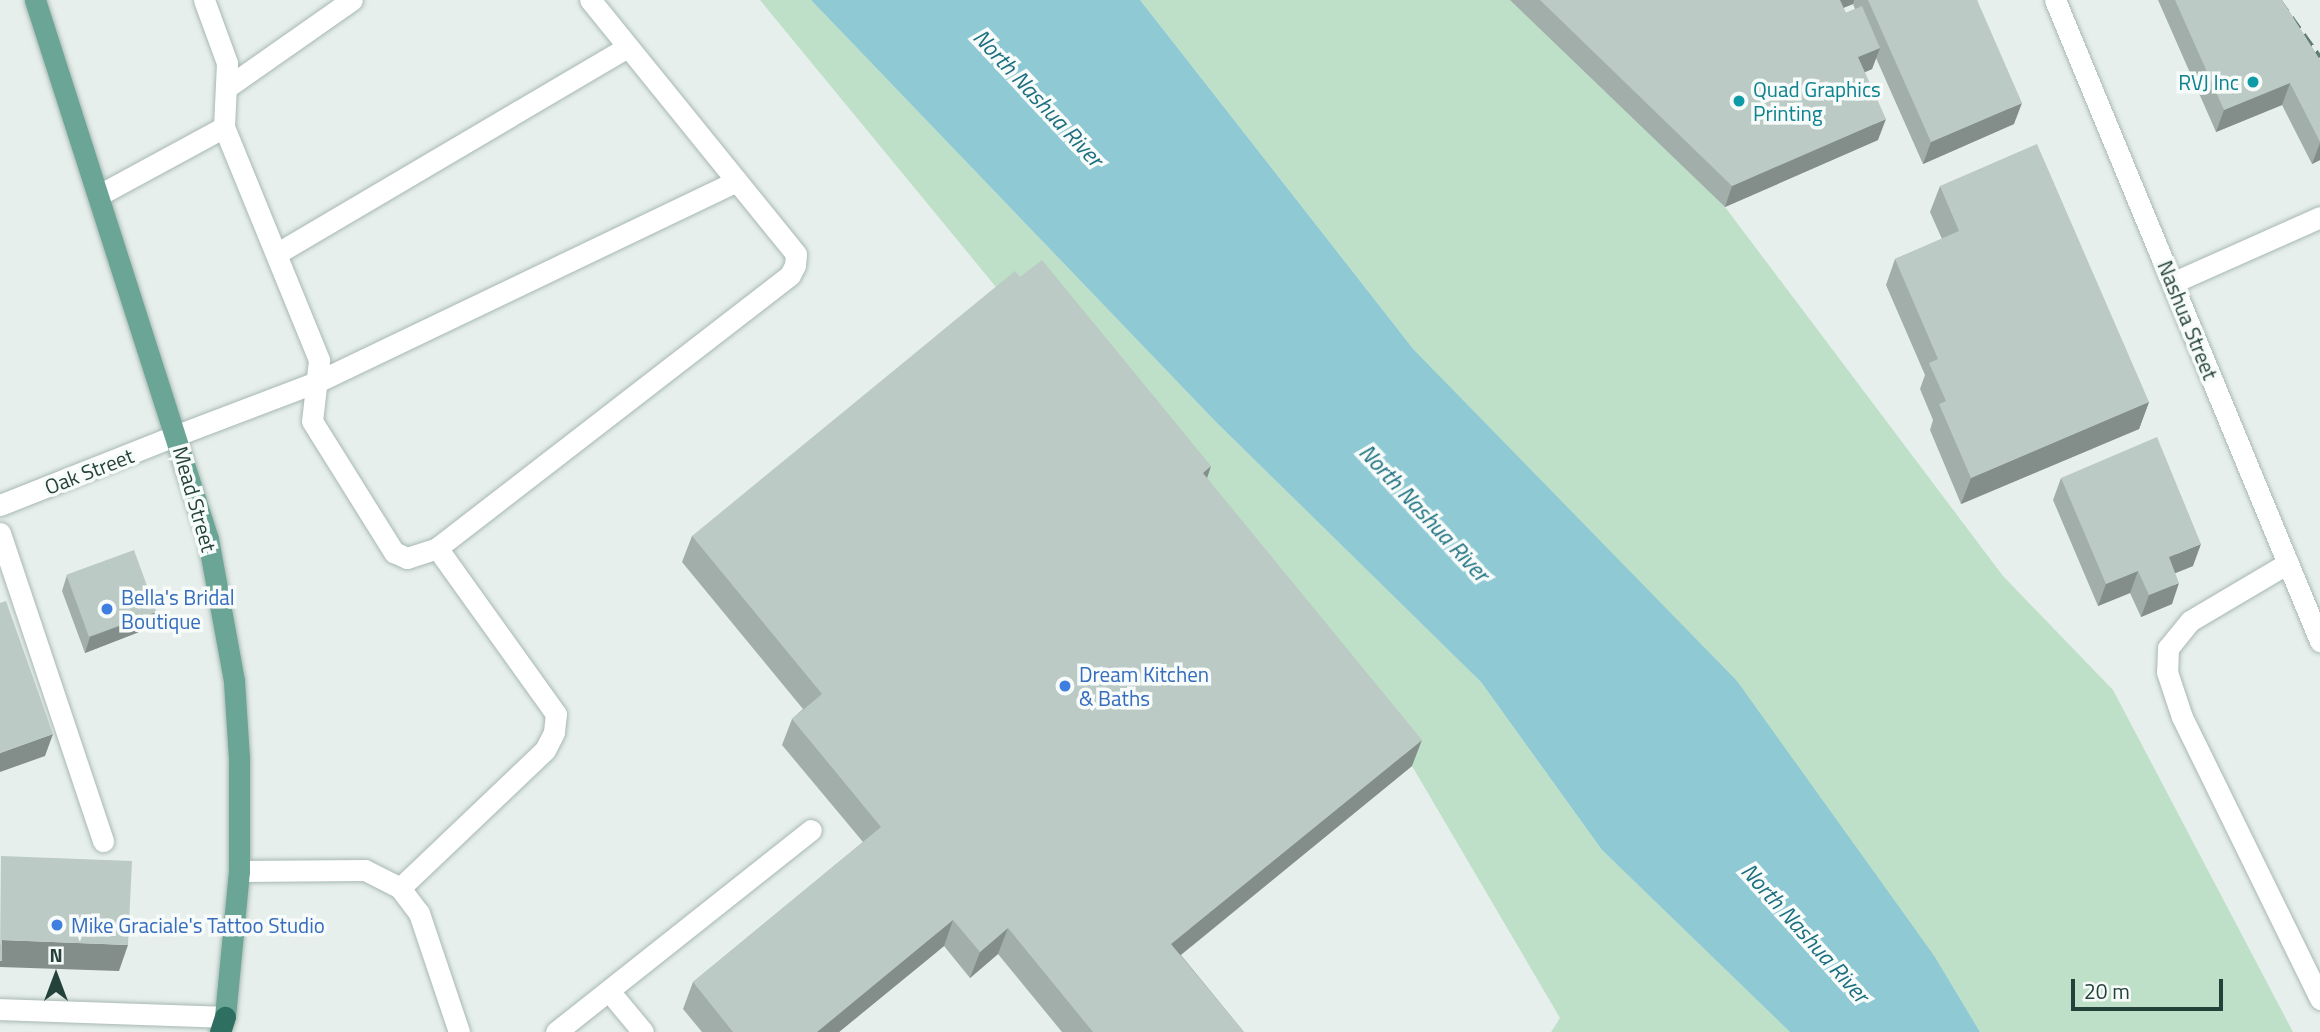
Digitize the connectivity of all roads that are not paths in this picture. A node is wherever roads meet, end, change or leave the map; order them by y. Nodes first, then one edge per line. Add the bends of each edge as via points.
1 (35, 0) edge
2 (204, 0) edge
3 (352, 0) edge
4 (590, 0) edge
5 (2055, 0) edge
6 (628, 47) junction
7 (229, 86) junction
8 (224, 127) junction
9 (737, 181) junction
10 (99, 195) junction
11 (2320, 217) edge
12 (276, 254) junction
13 (2172, 283) junction
14 (319, 381) junction
15 (177, 435) junction
16 (0, 505) edge
17 (0, 533) edge
18 (437, 548) junction
19 (2288, 563) junction
20 (2320, 641) edge
21 (811, 830) dead end
22 (103, 841) dead end
23 (239, 871) junction
24 (400, 888) junction
25 (609, 991) junction
26 (2320, 999) edge
27 (0, 1009) edge
28 (224, 1027) edge
29 (458, 1032) edge
30 (556, 1032) edge
31 (643, 1032) edge

1 - 10 main road, Mead Street
2 - 7 main road via 227,64
3 - 7 main road
4 - 6 main road
5 - 13 main road, Nashua Street
6 - 9 main road
6 - 12 main road
7 - 8 main road
8 - 10 main road
8 - 12 main road
9 - 14 main road, Oak Street
9 - 18 main road via 796,254 790,275
10 - 15 main road, Mead Street
11 - 13 main road
12 - 14 main road via 319,360
13 - 19 main road, Nashua Street
14 - 15 main road, Oak Street
14 - 18 main road via 312,421 394,552 407,558
15 - 16 main road, Oak Street
15 - 23 main road, Mead Street via 208,538 234,681
17 - 22 main road
18 - 24 main road via 556,714 545,750
19 - 20 main road, Nashua Street
19 - 26 main road via 2190,621 2168,648 2167,672 2182,717
21 - 25 main road
23 - 24 main road via 365,870
23 - 28 main road, Mead Street
24 - 29 main road via 419,913
25 - 30 main road
25 - 31 main road
27 - 28 main road

